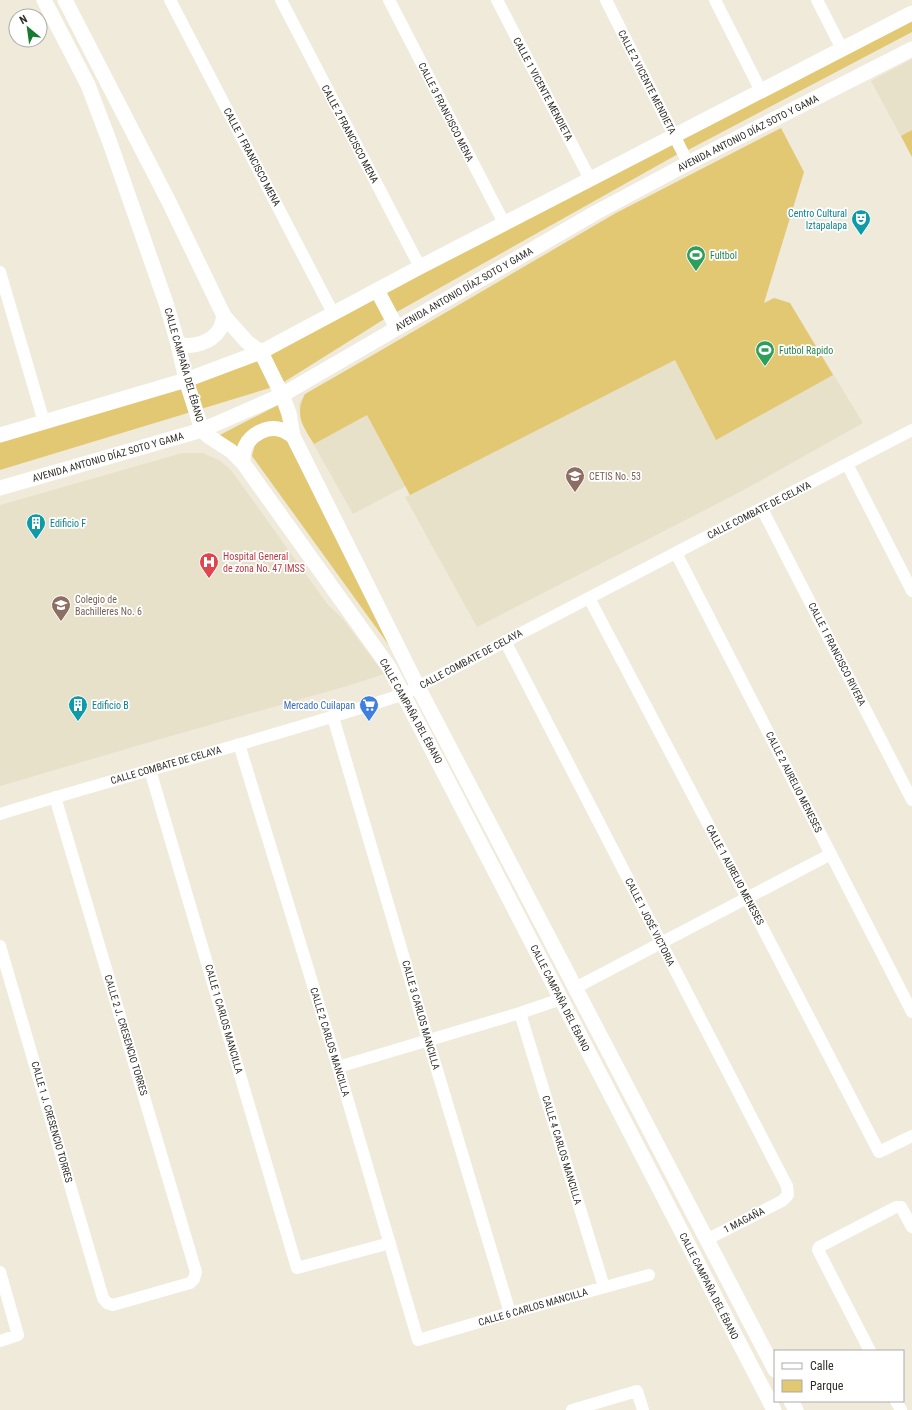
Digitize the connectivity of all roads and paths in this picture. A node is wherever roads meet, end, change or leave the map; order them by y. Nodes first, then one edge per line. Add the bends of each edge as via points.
1 (44, 0) edge
2 (65, 0) edge
3 (170, 0) edge
4 (280, 0) edge
5 (389, 0) edge
6 (497, 0) edge
7 (606, 0) edge
8 (714, 0) edge
9 (817, 0) edge
10 (912, 13) edge
11 (842, 49) junction
12 (912, 49) edge
13 (761, 91) junction
14 (674, 135) junction
15 (688, 163) junction
16 (590, 179) junction
17 (504, 224) junction
18 (420, 267) junction
19 (0, 272) edge
20 (377, 290) junction
21 (333, 313) junction
22 (224, 316) junction
23 (397, 328) junction
24 (178, 344) junction
25 (261, 352) junction
26 (186, 380) junction
27 (282, 395) junction
28 (44, 422) junction
29 (202, 430) junction
30 (912, 430) edge
31 (0, 435) edge
32 (293, 436) junction
33 (243, 463) junction
34 (847, 464) junction
35 (0, 488) edge
36 (762, 509) junction
37 (676, 553) junction
38 (912, 591) edge
39 (589, 598) junction
40 (505, 641) junction
41 (418, 687) junction
42 (404, 694) junction
43 (333, 717) junction
44 (239, 744) junction
45 (150, 770) junction
46 (55, 797) junction
47 (912, 800) edge
48 (0, 814) edge
49 (831, 854) junction
50 (747, 898) junction
51 (661, 943) junction
52 (0, 946) edge
53 (575, 988) junction
54 (561, 999) junction
55 (912, 1012) edge
56 (520, 1013) junction
57 (428, 1040) junction
58 (338, 1067) junction
59 (644, 1121) junction
60 (628, 1130) junction
61 (912, 1136) edge
62 (782, 1201) joint
63 (912, 1227) edge
64 (706, 1240) junction
65 (390, 1243) junction
66 (0, 1272) edge
67 (648, 1275) dead end
68 (604, 1287) junction
69 (103, 1298) joint
70 (510, 1313) junction
71 (418, 1340) joint
72 (0, 1341) edge
73 (869, 1350) edge
74 (774, 1368) edge
75 (572, 1410) edge
76 (643, 1410) edge
77 (774, 1410) edge

1 - 24 street, CALLE CAMPAÑA DEL ÉBANO via 88,85
2 - 22 street, CALLE CAMPAÑA DEL ÉBANO via 169,202
3 - 21 street, CALLE 1 FRANCISCO MENA
4 - 18 street, CALLE 2 FRANCISCO MENA
5 - 17 street, CALLE 3 FRANCISCO MENA
6 - 16 street, CALLE 1 VICENTE MENDIETA
7 - 14 street, CALLE 2 VICENTE MENDIETA
8 - 13 street
9 - 11 street
10 - 11 street
11 - 13 street
12 - 15 street, AVENIDA ANTONIO DÍAZ SOTO Y GAMA
13 - 14 street
14 - 15 street, CALLE 2 VICENTE MENDIETA
14 - 16 street
15 - 23 street, AVENIDA ANTONIO DÍAZ SOTO Y GAMA via 595,213
16 - 17 street
17 - 18 street
18 - 20 street
19 - 28 street
20 - 21 street
20 - 23 street
21 - 25 street
22 - 24 street via 221,328 203,343 192,346
22 - 25 street, CALLE CAMPAÑA DEL ÉBANO via 247,342
23 - 27 street, AVENIDA ANTONIO DÍAZ SOTO Y GAMA
24 - 26 street, CALLE CAMPAÑA DEL ÉBANO
25 - 26 street
25 - 27 street, CALLE CAMPAÑA DEL ÉBANO
26 - 28 street
26 - 29 street, CALLE CAMPAÑA DEL ÉBANO
27 - 29 street, AVENIDA ANTONIO DÍAZ SOTO Y GAMA
27 - 32 street, CALLE CAMPAÑA DEL ÉBANO via 289,413
28 - 31 street
29 - 33 street, CALLE CAMPAÑA DEL ÉBANO
29 - 35 street, AVENIDA ANTONIO DÍAZ SOTO Y GAMA
30 - 34 street, CALLE COMBATE DE CELAYA
32 - 33 street via 271,428 261,431 245,448
32 - 41 street, CALLE CAMPAÑA DEL ÉBANO
33 - 42 street, CALLE CAMPAÑA DEL ÉBANO via 389,667
34 - 36 street, CALLE COMBATE DE CELAYA
34 - 38 street
36 - 37 street, CALLE COMBATE DE CELAYA
36 - 47 street, CALLE 1 FRANCISCO RIVERA
37 - 39 street, CALLE COMBATE DE CELAYA
37 - 49 street, CALLE 2 AURELIO MENESES
39 - 40 street, CALLE COMBATE DE CELAYA
39 - 50 street, CALLE 1 AURELIO MENESES
40 - 41 street, CALLE COMBATE DE CELAYA
40 - 51 street, CALLE 1 JOSÉ VICTORIA
41 - 42 street, CALLE COMBATE DE CELAYA
41 - 53 street, CALLE CAMPAÑA DEL ÉBANO
42 - 43 street, CALLE COMBATE DE CELAYA
42 - 54 street, CALLE CAMPAÑA DEL ÉBANO
43 - 44 street, CALLE COMBATE DE CELAYA
43 - 57 street, CALLE 3 CARLOS MANCILLA
44 - 45 street, CALLE COMBATE DE CELAYA
44 - 58 street, CALLE 2 CARLOS MANCILLA
45 - 46 street, CALLE COMBATE DE CELAYA
45 - 65 street, CALLE 1 CARLOS MANCILLA via 297,1268
46 - 48 street, CALLE COMBATE DE CELAYA
46 - 69 street, CALLE 2 J. CRESENCIO TORRES via 196,1272 190,1283 120,1304 107,1303
49 - 50 street
49 - 55 street, CALLE 2 AURELIO MENESES
50 - 51 street
50 - 61 street, CALLE 1 AURELIO MENESES via 879,1152
51 - 53 street
51 - 62 street, CALLE 1 JOSÉ VICTORIA via 787,1186 788,1195
52 - 69 street, CALLE 1 J. CRESENCIO TORRES
53 - 59 street, CALLE CAMPAÑA DEL ÉBANO
54 - 56 street
54 - 60 street, CALLE CAMPAÑA DEL ÉBANO
56 - 57 street
56 - 68 street, CALLE 4 CARLOS MANCILLA
57 - 58 street
57 - 70 street, CALLE 3 CARLOS MANCILLA
58 - 65 street, CALLE 2 CARLOS MANCILLA
59 - 60 street
59 - 64 street, CALLE CAMPAÑA DEL ÉBANO
60 - 77 street, CALLE CAMPAÑA DEL ÉBANO
62 - 64 street, 1 MAGAÑA
63 - 73 street via 901,1207 896,1206 818,1250
64 - 74 street, CALLE CAMPAÑA DEL ÉBANO
65 - 71 street, CALLE 2 CARLOS MANCILLA
66 - 72 street via 18,1335
67 - 68 street, CALLE 6 CARLOS MANCILLA
68 - 70 street, CALLE 6 CARLOS MANCILLA
70 - 71 street, CALLE 6 CARLOS MANCILLA
75 - 76 street via 638,1391

